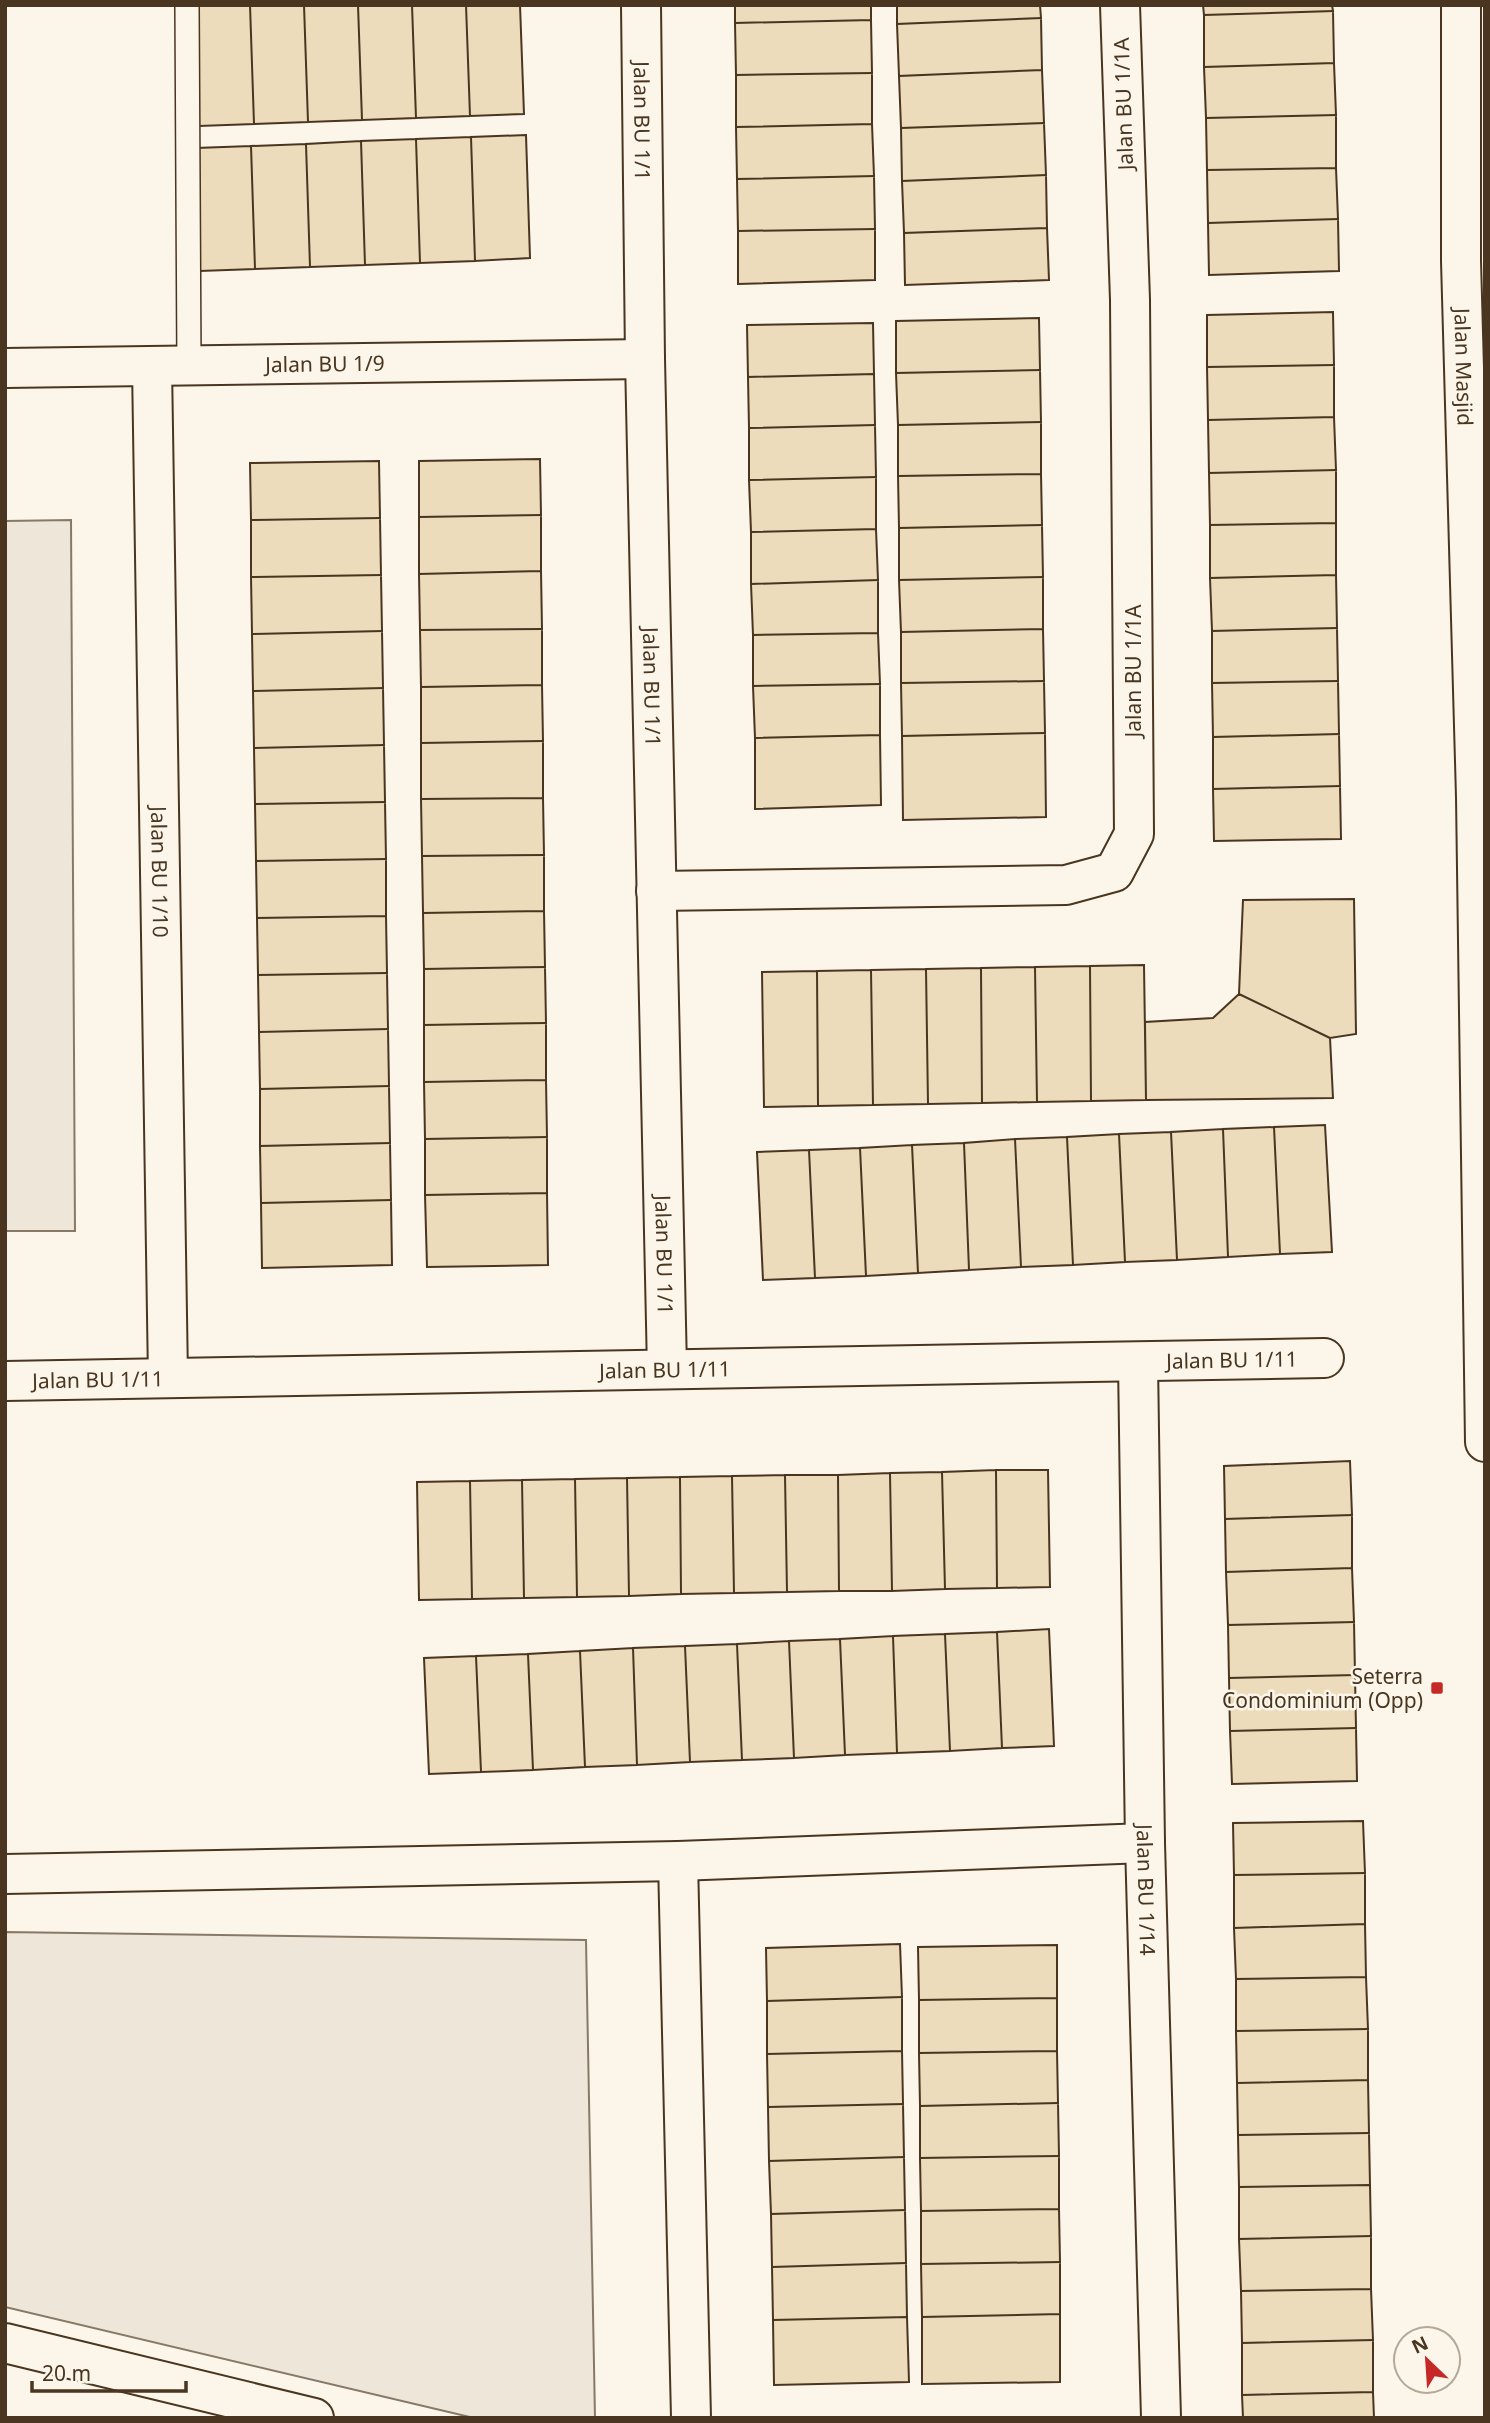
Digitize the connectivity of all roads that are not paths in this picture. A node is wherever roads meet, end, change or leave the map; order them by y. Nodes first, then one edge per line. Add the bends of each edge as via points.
1 (187, 5) edge
2 (641, 5) edge
3 (1120, 5) edge
4 (1461, 5) edge
5 (1473, 162) edge
6 (645, 359) junction
7 (170, 366) junction
8 (5, 368) edge
9 (1480, 797) edge
10 (656, 891) junction
11 (1324, 1358) dead end
12 (1138, 1362) junction
13 (667, 1369) junction
14 (168, 1378) junction
15 (5, 1381) edge
16 (1485, 1442) edge
17 (1145, 1843) junction
18 (678, 1861) junction
19 (5, 1874) edge
20 (5, 2343) edge
21 (314, 2418) edge
22 (691, 2418) edge
23 (1161, 2418) edge

1 - 7 lane
2 - 6 street, Jalan BU 1/1
3 - 10 street, Jalan BU 1/1A via 1130,300 1134,834 1114,872 1066,885
4 - 5 street, Jalan Masjid
5 - 9 street, Jalan Masjid via 1461,261
6 - 7 street, Jalan BU 1/9
6 - 10 street, Jalan BU 1/1
7 - 8 street, Jalan BU 1/9
7 - 14 street, Jalan BU 1/10
9 - 16 street, Jalan Masjid
10 - 13 street, Jalan BU 1/1
11 - 12 street, Jalan BU 1/11
12 - 13 street, Jalan BU 1/11
12 - 17 street, Jalan BU 1/14
13 - 14 street, Jalan BU 1/11
14 - 15 street, Jalan BU 1/11
17 - 18 street
17 - 23 street, Jalan BU 1/14
18 - 19 street
18 - 22 street
20 - 21 street

